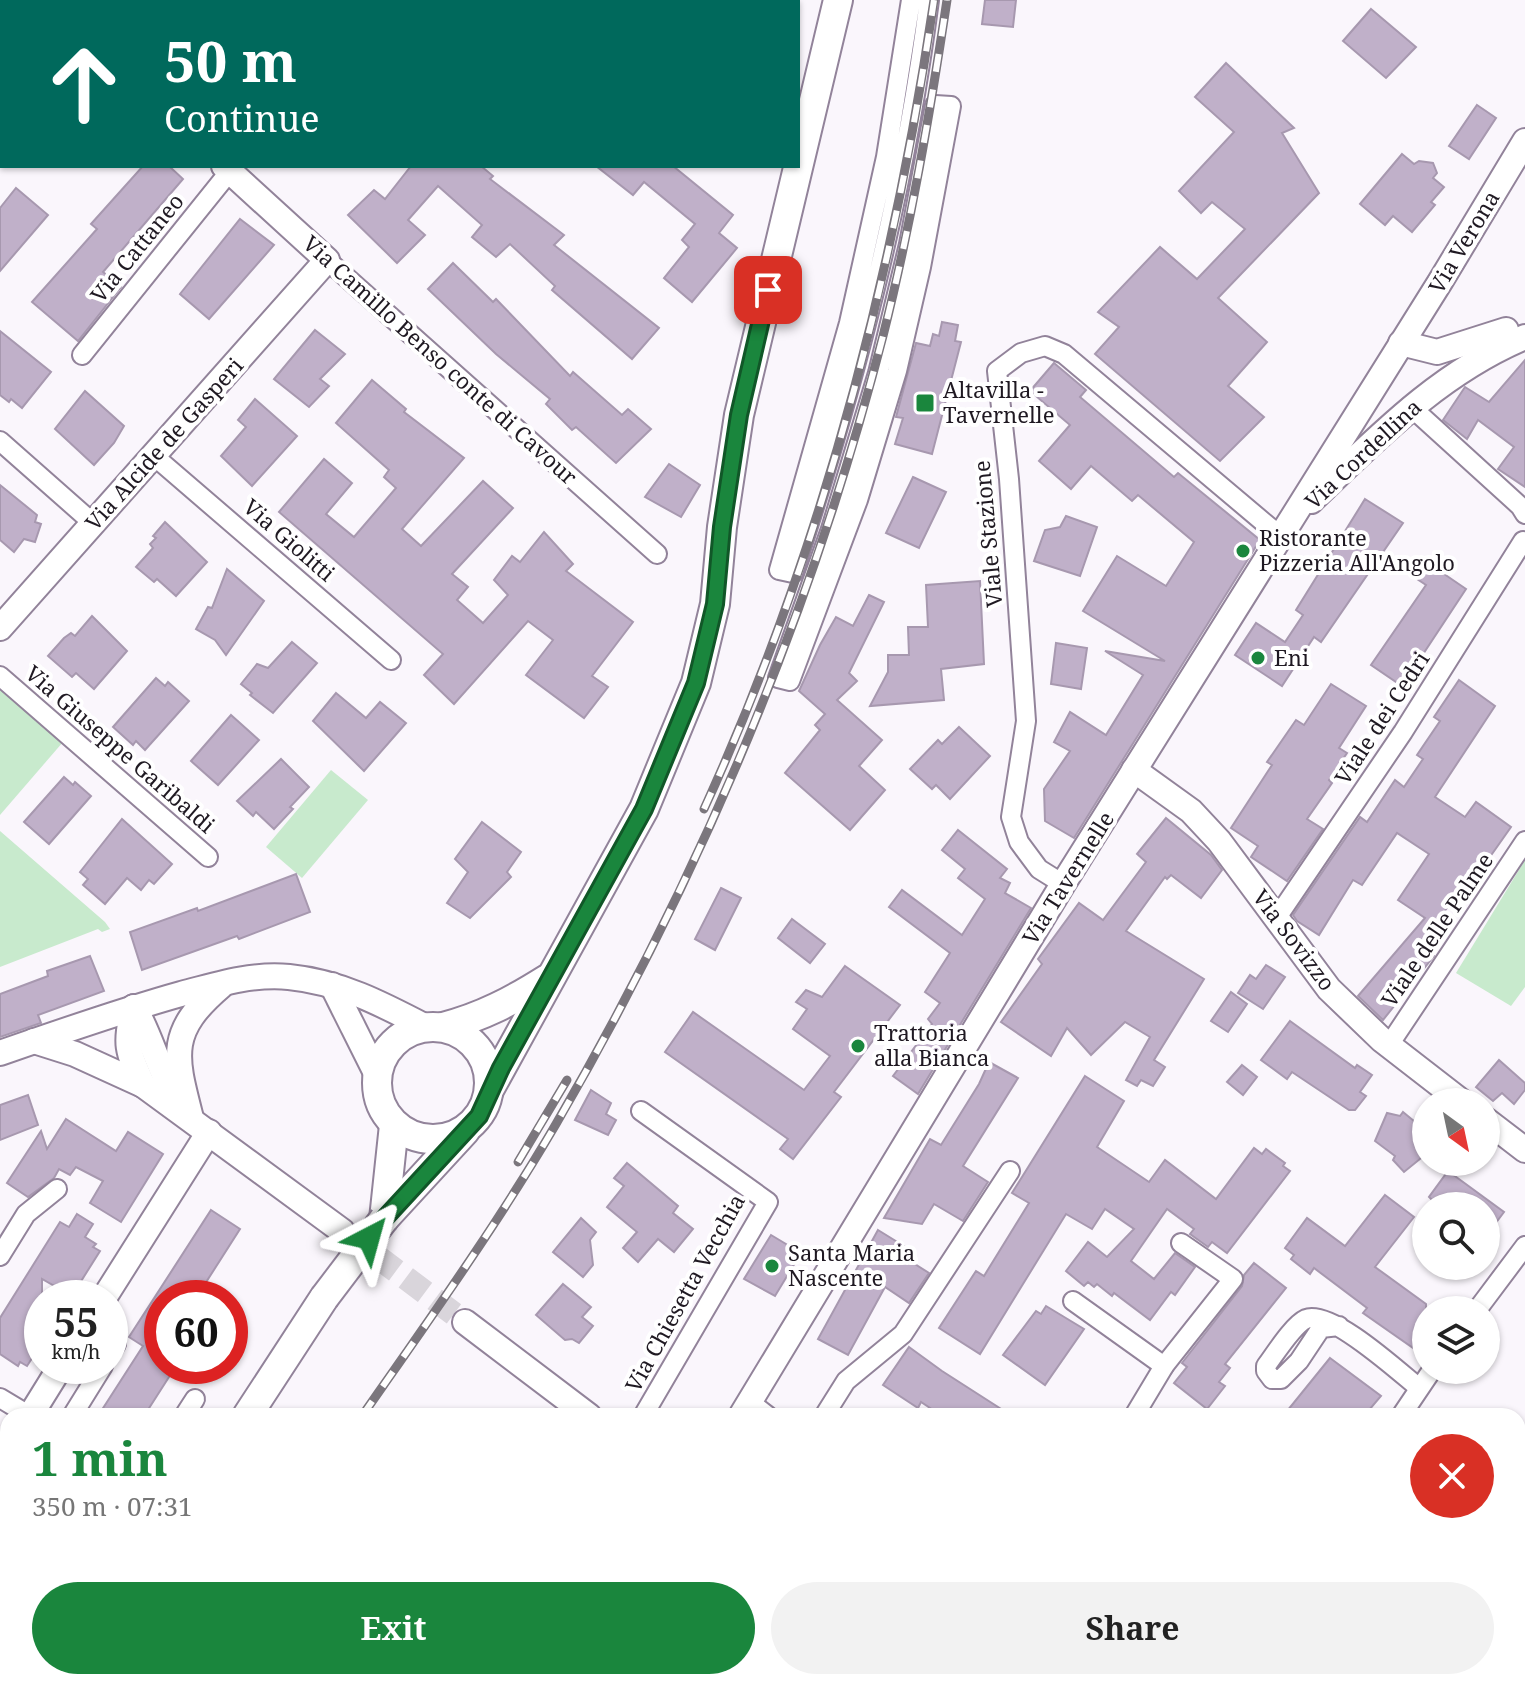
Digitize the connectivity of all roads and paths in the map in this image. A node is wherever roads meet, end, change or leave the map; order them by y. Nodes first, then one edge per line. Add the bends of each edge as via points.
1 (838, 0) edge
2 (911, 0) edge
3 (929, 0) edge
4 (1525, 141) edge
5 (800, 159) edge
6 (798, 168) edge
7 (227, 169) edge
8 (327, 260) junction
9 (1525, 324) edge
10 (1525, 337) edge
11 (1401, 343) junction
12 (82, 355) dead end
13 (1410, 406) junction
14 (0, 441) edge
15 (154, 456) junction
16 (1525, 514) edge
17 (94, 524) junction
18 (1283, 531) junction
19 (1524, 539) edge
20 (657, 554) dead end
21 (0, 628) edge
22 (391, 660) dead end
23 (0, 676) edge
24 (790, 681) joint
25 (1134, 770) junction
26 (1525, 841) edge
27 (208, 857) dead end
28 (1063, 884) junction
29 (1276, 919) junction
30 (551, 977) junction
31 (226, 982) junction
32 (332, 985) junction
33 (134, 1007) junction
34 (434, 1027) junction
35 (34, 1041) junction
36 (1389, 1045) junction
37 (0, 1053) edge
38 (377, 1075) junction
39 (143, 1085) junction
40 (1444, 1088) edge
41 (489, 1090) junction
42 (641, 1111) dead end
43 (200, 1125) junction
44 (394, 1125) junction
45 (470, 1125) junction
46 (1500, 1130) edge
47 (1524, 1148) edge
48 (1010, 1171) dead end
49 (57, 1189) dead end
50 (384, 1219) junction
51 (342, 1231) tunnel mouth
52 (1181, 1243) dead end
53 (1525, 1246) edge
54 (0, 1256) edge
55 (114, 1280) edge
56 (1488, 1296) edge
57 (1073, 1301) dead end
58 (465, 1322) tunnel mouth
59 (1339, 1326) dead end
60 (1164, 1366) junction
61 (50, 1384) edge
62 (92, 1384) edge
63 (1422, 1384) edge
64 (1419, 1388) junction
65 (195, 1399) dead end
66 (35, 1408) edge
67 (77, 1408) edge
68 (189, 1408) edge
69 (252, 1408) edge
70 (578, 1408) edge
71 (648, 1408) edge
72 (755, 1408) edge
73 (829, 1408) edge
74 (1139, 1408) edge
75 (1406, 1408) edge

1 - 5 main road
2 - 3 street via 886,157 853,306 779,570 793,573 860,352 895,204
4 - 11 street, Via Verona
6 - 30 main road via 739,415 715,604 696,683 644,809
7 - 8 street, Via Camillo Benso conte di Cavour
7 - 12 street, Via Cattaneo
8 - 15 street, Via Alcide de Gasperi
8 - 20 street, Via Camillo Benso conte di Cavour
9 - 11 street via 1437,352
10 - 13 street, Via Cordellina via 1488,352
11 - 18 street, Via Tavernelle
13 - 16 street
13 - 18 street, Via Cordellina
14 - 17 street
15 - 17 street, Via Alcide de Gasperi
15 - 22 street, Via Giolitti
17 - 21 street, Via Alcide de Gasperi
18 - 25 street, Via Tavernelle
18 - 28 street, Viale Stazione via 1228,492 1064,354 1045,346 1021,353 997,371 1026,721 1011,817 1019,842 1039,869
19 - 29 street, Viale dei Cedri via 1403,732
23 - 27 street, Via Giuseppe Garibaldi
24 - 24 street via 778,678 878,373 935,105 951,106 897,371 858,500
25 - 28 street, Via Tavernelle
25 - 29 street, Via Sovizzo via 1191,811
26 - 36 street, Viale delle Palme
28 - 72 street, Via Tavernelle
29 - 36 street, Via Sovizzo via 1329,989
30 - 34 main road via 476,1019
30 - 41 main road
31 - 32 street via 287,976
31 - 33 street
31 - 43 street via 198,1006 183,1028 178,1054 180,1074
32 - 34 street
32 - 38 street
33 - 35 street
33 - 39 street via 126,1037
33 - 43 street via 168,1085
34 - 38 main road via 412,1030 388,1048
34 - 41 main road via 469,1039 479,1049
35 - 37 street
35 - 39 street
36 - 40 street, Via Sovizzo
38 - 44 main road via 379,1098
39 - 43 street
41 - 45 main road
42 - 71 street, Via Chiesetta Vecchia via 768,1202
43 - 51 street
43 - 55 street
44 - 45 main road via 415,1137 434,1139
44 - 50 main road
45 - 50 main road
46 - 47 street
48 - 73 street via 903,1334 846,1381
49 - 54 street via 26,1214
50 - 69 main road, bridge via 324,1298
52 - 60 street via 1233,1279
53 - 56 street
57 - 60 street
58 - 70 street
59 - 64 street
60 - 74 street
61 - 66 street
62 - 67 street
63 - 64 street
64 - 75 street
65 - 68 street

